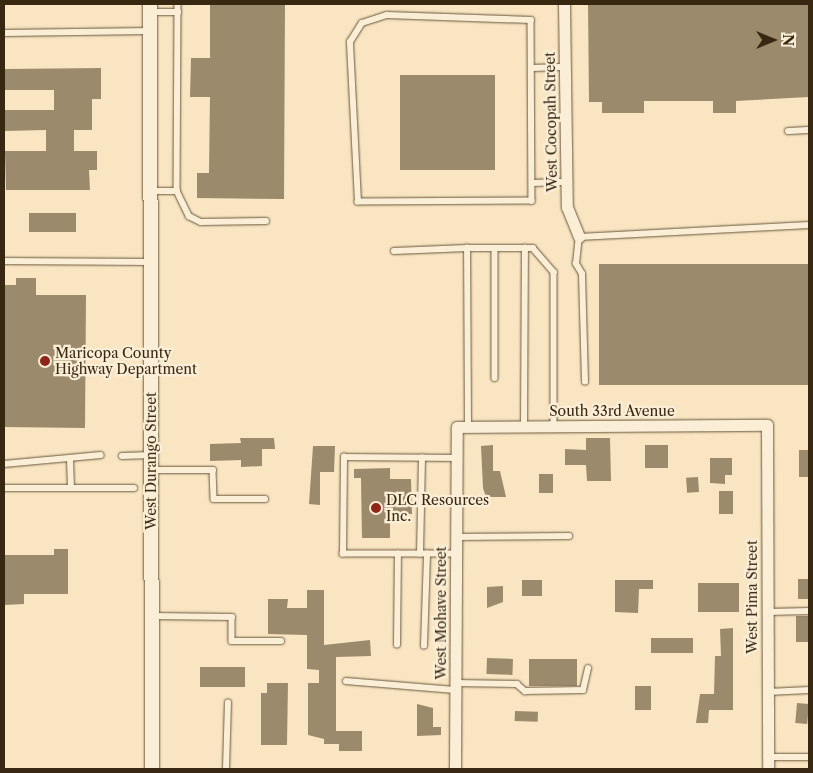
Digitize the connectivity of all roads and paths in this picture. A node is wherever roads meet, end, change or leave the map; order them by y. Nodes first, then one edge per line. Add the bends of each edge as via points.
1 (178, 4) edge
2 (564, 4) edge
3 (150, 8) edge
4 (178, 12) junction
5 (150, 31) junction
6 (4, 33) edge
7 (565, 67) junction
8 (533, 68) junction
9 (809, 130) edge
10 (788, 131) dead end
11 (567, 182) junction
12 (533, 183) junction
13 (150, 191) junction
14 (176, 191) junction
15 (266, 222) dead end
16 (809, 225) edge
17 (579, 237) junction
18 (467, 248) junction
19 (495, 248) junction
20 (525, 248) junction
21 (394, 252) dead end
22 (4, 261) edge
23 (151, 262) junction
24 (495, 378) dead end
25 (585, 382) dead end
26 (767, 425) joint
27 (524, 427) junction
28 (554, 427) junction
29 (462, 428) junction
30 (102, 455) dead end
31 (151, 455) junction
32 (122, 456) dead end
33 (422, 458) junction
34 (457, 458) junction
35 (70, 461) junction
36 (4, 464) edge
37 (151, 470) junction
38 (4, 488) edge
39 (71, 488) junction
40 (134, 488) dead end
41 (265, 499) dead end
42 (569, 536) dead end
43 (456, 537) junction
44 (398, 554) junction
45 (423, 554) junction
46 (456, 554) junction
47 (809, 611) edge
48 (767, 612) junction
49 (152, 616) junction
50 (281, 641) dead end
51 (397, 645) dead end
52 (424, 646) dead end
53 (588, 669) dead end
54 (346, 682) dead end
55 (455, 686) junction
56 (809, 690) edge
57 (768, 692) junction
58 (228, 703) dead end
59 (768, 757) junction
60 (809, 757) edge
61 (152, 769) edge
62 (226, 769) edge
63 (455, 769) edge
64 (768, 769) edge

1 - 4 lane
2 - 7 street, West Cocopah Street
3 - 4 lane
3 - 5 street, West Durango Street
4 - 14 lane
5 - 6 lane
5 - 13 street, West Durango Street
7 - 8 lane
7 - 11 street, West Cocopah Street
8 - 12 lane
8 - 12 lane via 533,26 526,19 380,16 356,28 350,42 358,202 528,203 533,198
9 - 10 lane
11 - 12 lane
11 - 17 street, West Cocopah Street via 568,207
13 - 14 lane
13 - 23 street, West Durango Street
14 - 15 lane via 189,216 201,222
16 - 17 lane
17 - 25 lane via 576,264 582,274
18 - 19 lane
18 - 21 lane
18 - 29 lane
19 - 20 lane
19 - 24 lane
20 - 27 lane
20 - 28 lane via 533,248 554,272
22 - 23 lane
23 - 31 street, West Durango Street
26 - 28 street, South 33rd Avenue
26 - 48 street, West Pima Street
27 - 28 street, South 33rd Avenue
27 - 29 street, South 33rd Avenue
29 - 34 street, West Mohave Street
30 - 35 lane
31 - 32 lane
31 - 37 street, West Durango Street
33 - 34 lane
33 - 44 lane via 344,457 342,554
33 - 45 lane
34 - 43 street, West Mohave Street
35 - 36 lane
35 - 39 lane
37 - 41 lane via 213,470 214,499
37 - 49 street, West Durango Street
38 - 39 lane
39 - 40 lane
42 - 43 lane
43 - 46 street, West Mohave Street
44 - 45 lane
44 - 51 lane
45 - 46 lane
45 - 52 lane
46 - 55 street, West Mohave Street
47 - 48 lane
48 - 57 street, West Pima Street
49 - 50 lane via 232,617 232,641
49 - 61 street, West Durango Street
53 - 55 lane via 583,690 525,691 517,684
54 - 55 lane
55 - 63 street, West Mohave Street
56 - 57 lane
57 - 59 street, West Pima Street
58 - 62 lane
59 - 60 lane
59 - 64 street, West Pima Street

